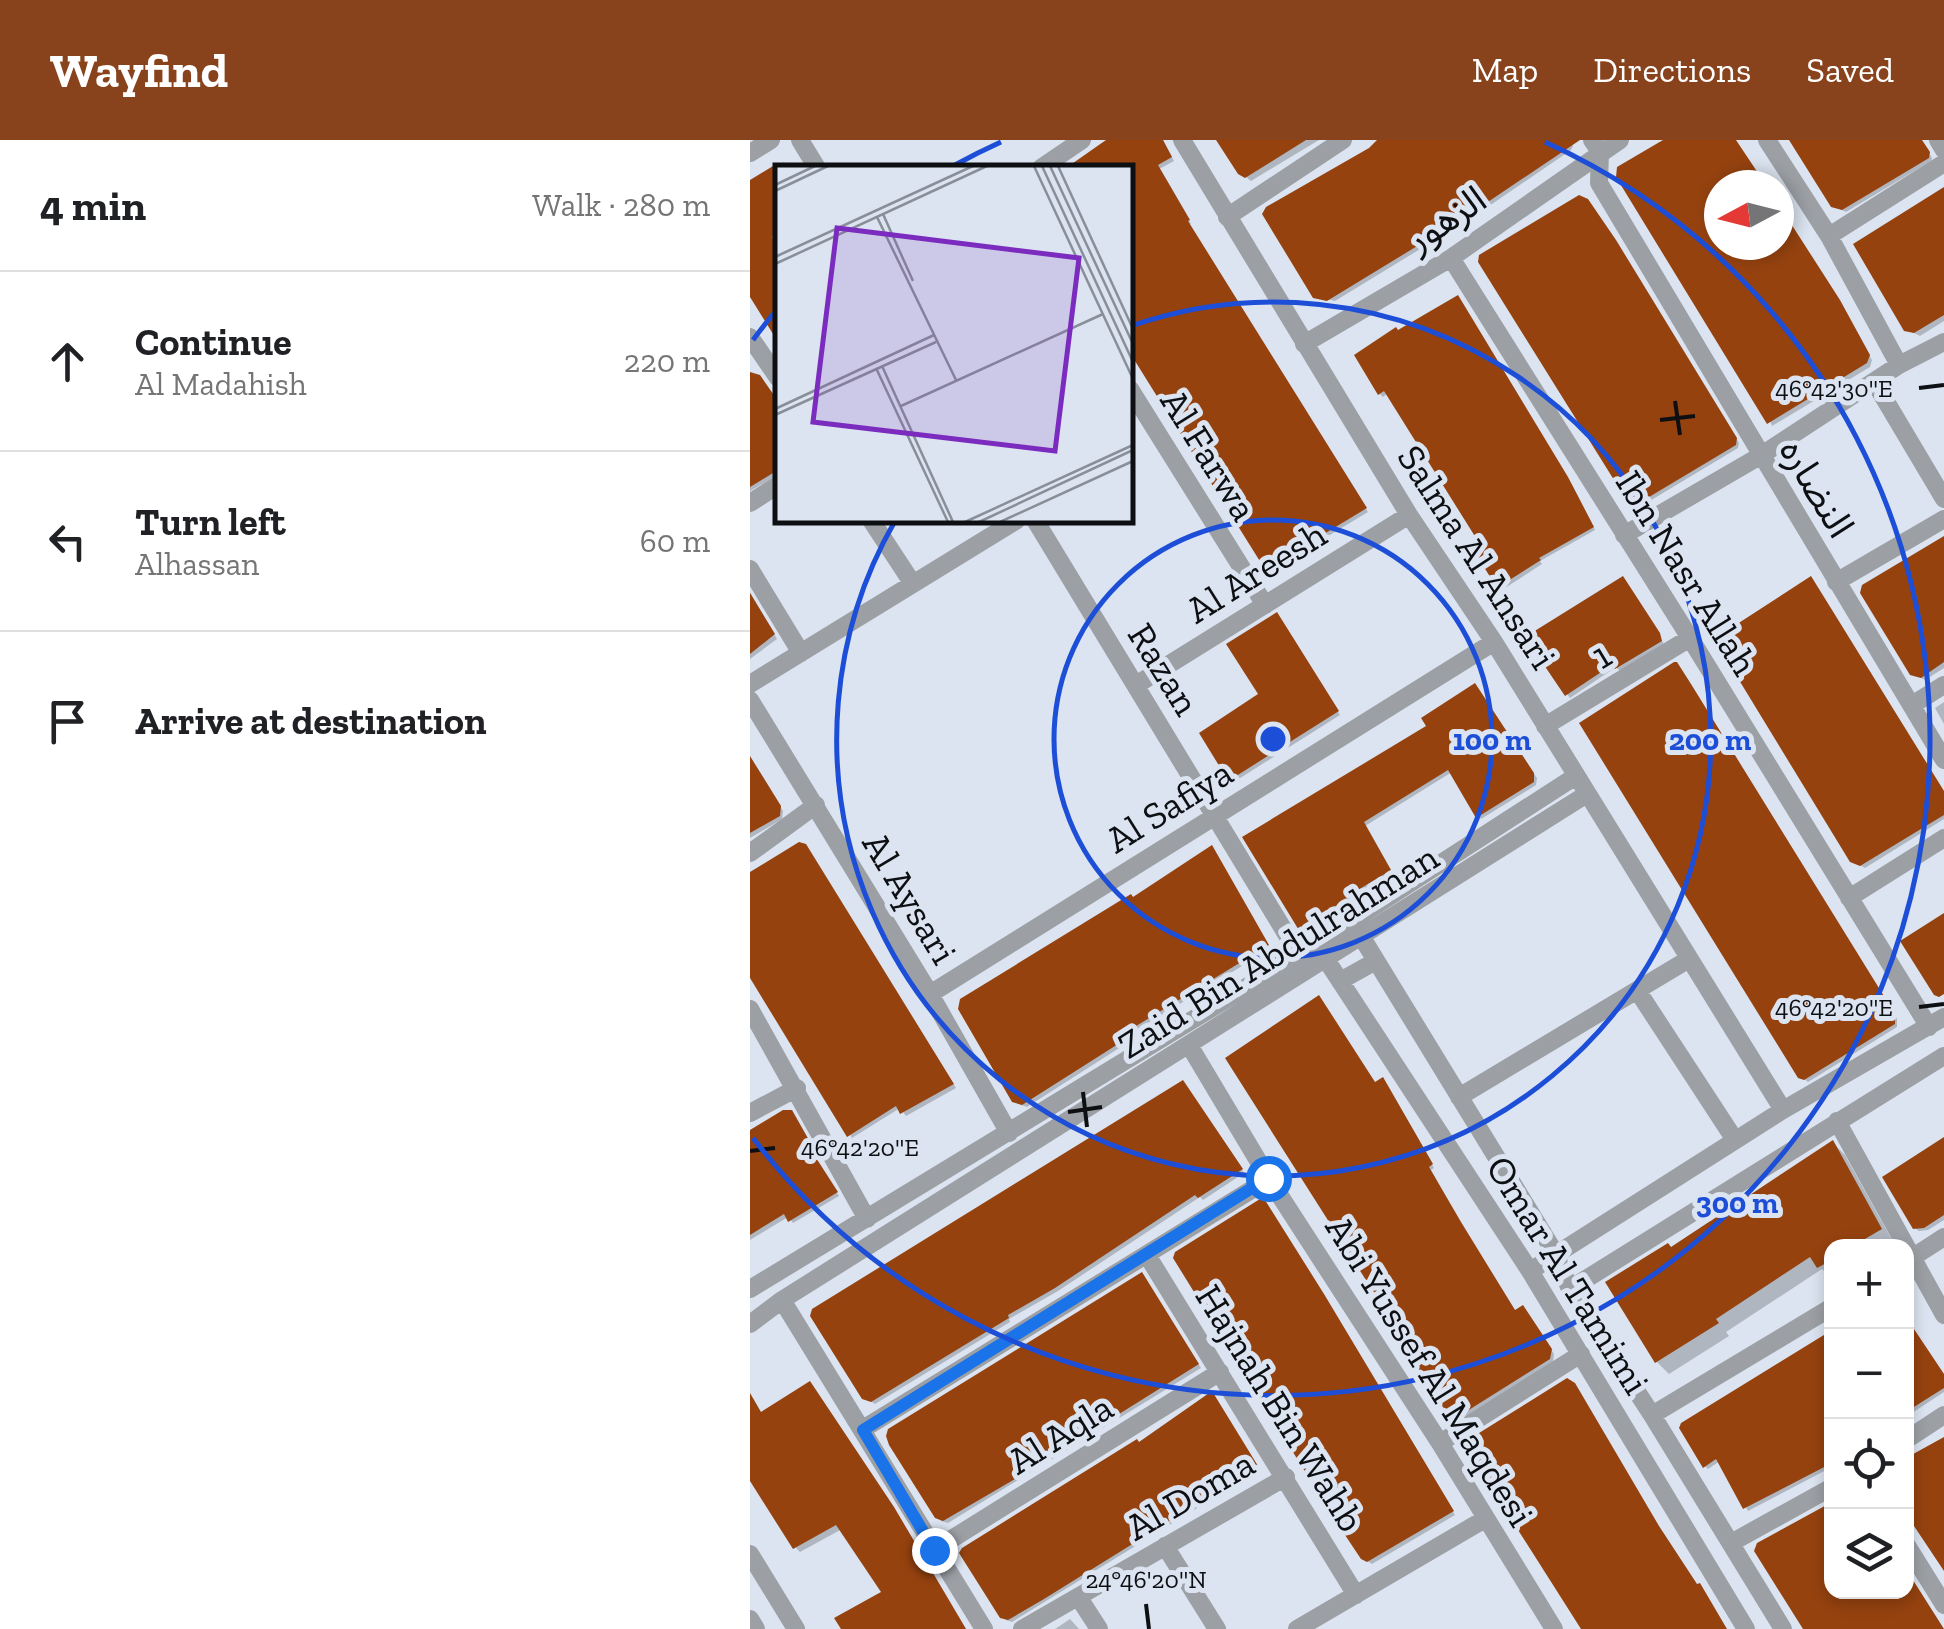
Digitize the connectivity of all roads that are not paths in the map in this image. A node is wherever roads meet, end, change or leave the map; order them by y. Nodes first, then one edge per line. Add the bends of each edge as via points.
1 (771, 140) edge
2 (800, 140) edge
3 (1082, 140) edge
4 (1182, 140) edge
5 (1343, 140) edge
6 (1620, 140) edge
7 (1767, 140) edge
8 (1938, 140) edge
9 (1596, 146) edge
10 (1944, 150) edge
11 (750, 153) edge
12 (1944, 162) edge
13 (815, 165) edge
14 (1045, 165) edge
15 (1226, 218) junction
16 (1829, 236) junction
17 (1450, 258) junction
18 (1944, 342) edge
19 (752, 343) edge
20 (1304, 344) junction
21 (1899, 365) junction
22 (775, 374) edge
23 (1874, 383) junction
24 (1132, 393) edge
25 (1760, 456) junction
26 (775, 487) edge
27 (1944, 500) edge
28 (750, 503) edge
29 (1409, 514) junction
30 (1944, 519) edge
31 (872, 522) edge
32 (1014, 522) edge
33 (1036, 522) edge
34 (1624, 535) junction
35 (750, 568) edge
36 (1836, 582) junction
37 (913, 584) junction
38 (1266, 605) junction
39 (1690, 638) junction
40 (1494, 642) junction
41 (802, 653) junction
42 (750, 684) edge
43 (1136, 685) junction
44 (1944, 685) edge
45 (750, 700) edge
46 (1912, 705) junction
47 (1546, 726) junction
48 (1944, 760) edge
49 (1576, 776) junction
50 (1587, 794) junction
51 (816, 805) junction
52 (1216, 815) junction
53 (1944, 838) edge
54 (750, 853) edge
55 (1849, 898) junction
56 (1361, 936) junction
57 (1299, 955) junction
58 (1689, 959) junction
59 (1327, 960) junction
60 (1376, 961) junction
61 (1340, 981) junction
62 (1637, 990) junction
63 (930, 994) junction
64 (750, 1008) edge
65 (1936, 1022) edge
66 (1189, 1045) junction
67 (1944, 1056) edge
68 (796, 1088) junction
69 (1459, 1097) junction
70 (1782, 1110) junction
71 (750, 1113) edge
72 (1837, 1121) junction
73 (1009, 1133) junction
74 (1736, 1140) junction
75 (1268, 1178) junction
76 (868, 1220) junction
77 (1944, 1238) edge
78 (1899, 1239) edge
79 (1554, 1253) junction
80 (1147, 1254) junction
81 (1914, 1257) edge
82 (1914, 1266) edge
83 (1530, 1270) junction
84 (1570, 1288) junction
85 (750, 1289) edge
86 (782, 1300) junction
87 (1824, 1312) edge
88 (1944, 1315) edge
89 (750, 1324) edge
90 (1581, 1354) junction
91 (1220, 1372) junction
92 (1652, 1415) junction
93 (1944, 1415) edge
94 (863, 1430) junction
95 (1914, 1435) edge
96 (1440, 1442) junction
97 (1286, 1477) junction
98 (1824, 1491) edge
99 (1485, 1518) junction
100 (1731, 1543) junction
101 (1166, 1546) junction
102 (934, 1550) junction
103 (750, 1554) edge
104 (1914, 1557) edge
105 (1356, 1596) junction
106 (1079, 1598) junction
107 (1944, 1605) edge
108 (750, 1619) edge
109 (756, 1629) edge
110 (796, 1629) edge
111 (984, 1629) edge
112 (1022, 1629) edge
113 (1098, 1629) edge
114 (1218, 1629) edge
115 (1297, 1629) edge
116 (1554, 1629) edge
117 (1746, 1629) edge
118 (1784, 1629) edge

1 - 11 street
2 - 13 street
3 - 14 street
4 - 15 street, Salma Al Ansari
5 - 15 street
6 - 9 street, الزهور
7 - 16 street
8 - 10 street
9 - 17 street, الزهور
9 - 25 street, النضاره via 1599,183
12 - 16 street
15 - 20 street, Salma Al Ansari
16 - 21 street
17 - 20 street, الزهور
17 - 34 street, Ibn Nasr Allah
18 - 21 street
19 - 22 street
20 - 29 street, Salma Al Ansari
21 - 23 street
23 - 25 street
23 - 27 street
24 - 38 street, Al Farwa
25 - 34 street
25 - 36 street, النضاره
26 - 28 street
29 - 38 street, Al Areesh
29 - 40 street, Salma Al Ansari
30 - 36 street
31 - 37 street
32 - 37 street
33 - 43 street, Razan
34 - 39 street, Ibn Nasr Allah
35 - 41 street
36 - 46 street, النضاره
37 - 41 street
38 - 43 street, Al Areesh
39 - 47 street, 1
39 - 55 street, Ibn Nasr Allah
40 - 47 street, Salma Al Ansari
40 - 52 street, Al Safiya
41 - 42 street
43 - 52 street, Razan
44 - 46 street
45 - 51 street, Al Aysari
46 - 48 street, النضاره
47 - 49 street, Salma Al Ansari
49 - 50 street, Salma Al Ansari
49 - 57 street, Zaid Bin Abdulrahman
50 - 56 street, Zaid Bin Abdulrahman
50 - 58 street, Salma Al Ansari
51 - 54 street
51 - 63 street, Al Aysari
52 - 57 street, Razan
52 - 63 street, Al Safiya
53 - 55 street
55 - 65 street, Ibn Nasr Allah
56 - 59 street, Zaid Bin Abdulrahman
56 - 60 street
57 - 73 street, Zaid Bin Abdulrahman
58 - 62 street
58 - 70 street, Salma Al Ansari
59 - 61 street, Omar Al Tamimi
59 - 66 street, Zaid Bin Abdulrahman
60 - 61 street
60 - 69 street
61 - 83 street, Omar Al Tamimi
62 - 69 street
62 - 74 street
63 - 73 street, Al Aysari
64 - 68 street
65 - 70 street
66 - 75 street, Abi Yussef Al Maqdesi
66 - 86 street, Zaid Bin Abdulrahman
67 - 72 street
68 - 71 street
68 - 76 street
69 - 79 street
70 - 74 street
72 - 78 street
72 - 84 street
73 - 76 street, Zaid Bin Abdulrahman
74 - 79 street
75 - 80 street
75 - 96 street, Abi Yussef Al Maqdesi
76 - 85 street, Zaid Bin Abdulrahman
77 - 81 street
79 - 83 street
79 - 84 street
80 - 91 street, Hajnah Bin Wahb
80 - 94 street
82 - 88 street
83 - 90 street, Omar Al Tamimi
84 - 92 street
86 - 89 street, Zaid Bin Abdulrahman
86 - 94 street
87 - 92 street
90 - 96 street
90 - 117 street, Omar Al Tamimi
91 - 97 street, Hajnah Bin Wahb
91 - 102 street, Al Aqla
92 - 100 street
93 - 95 street
94 - 102 street
96 - 99 street, Abi Yussef Al Maqdesi
97 - 101 street, Al Doma
97 - 105 street, Hajnah Bin Wahb
98 - 100 street
99 - 105 street
99 - 116 street, Abi Yussef Al Maqdesi
100 - 118 street
101 - 106 street, Al Doma
101 - 114 street
102 - 111 street
103 - 110 street
104 - 107 street
105 - 115 street
106 - 112 street, Al Doma
106 - 113 street
108 - 109 street

